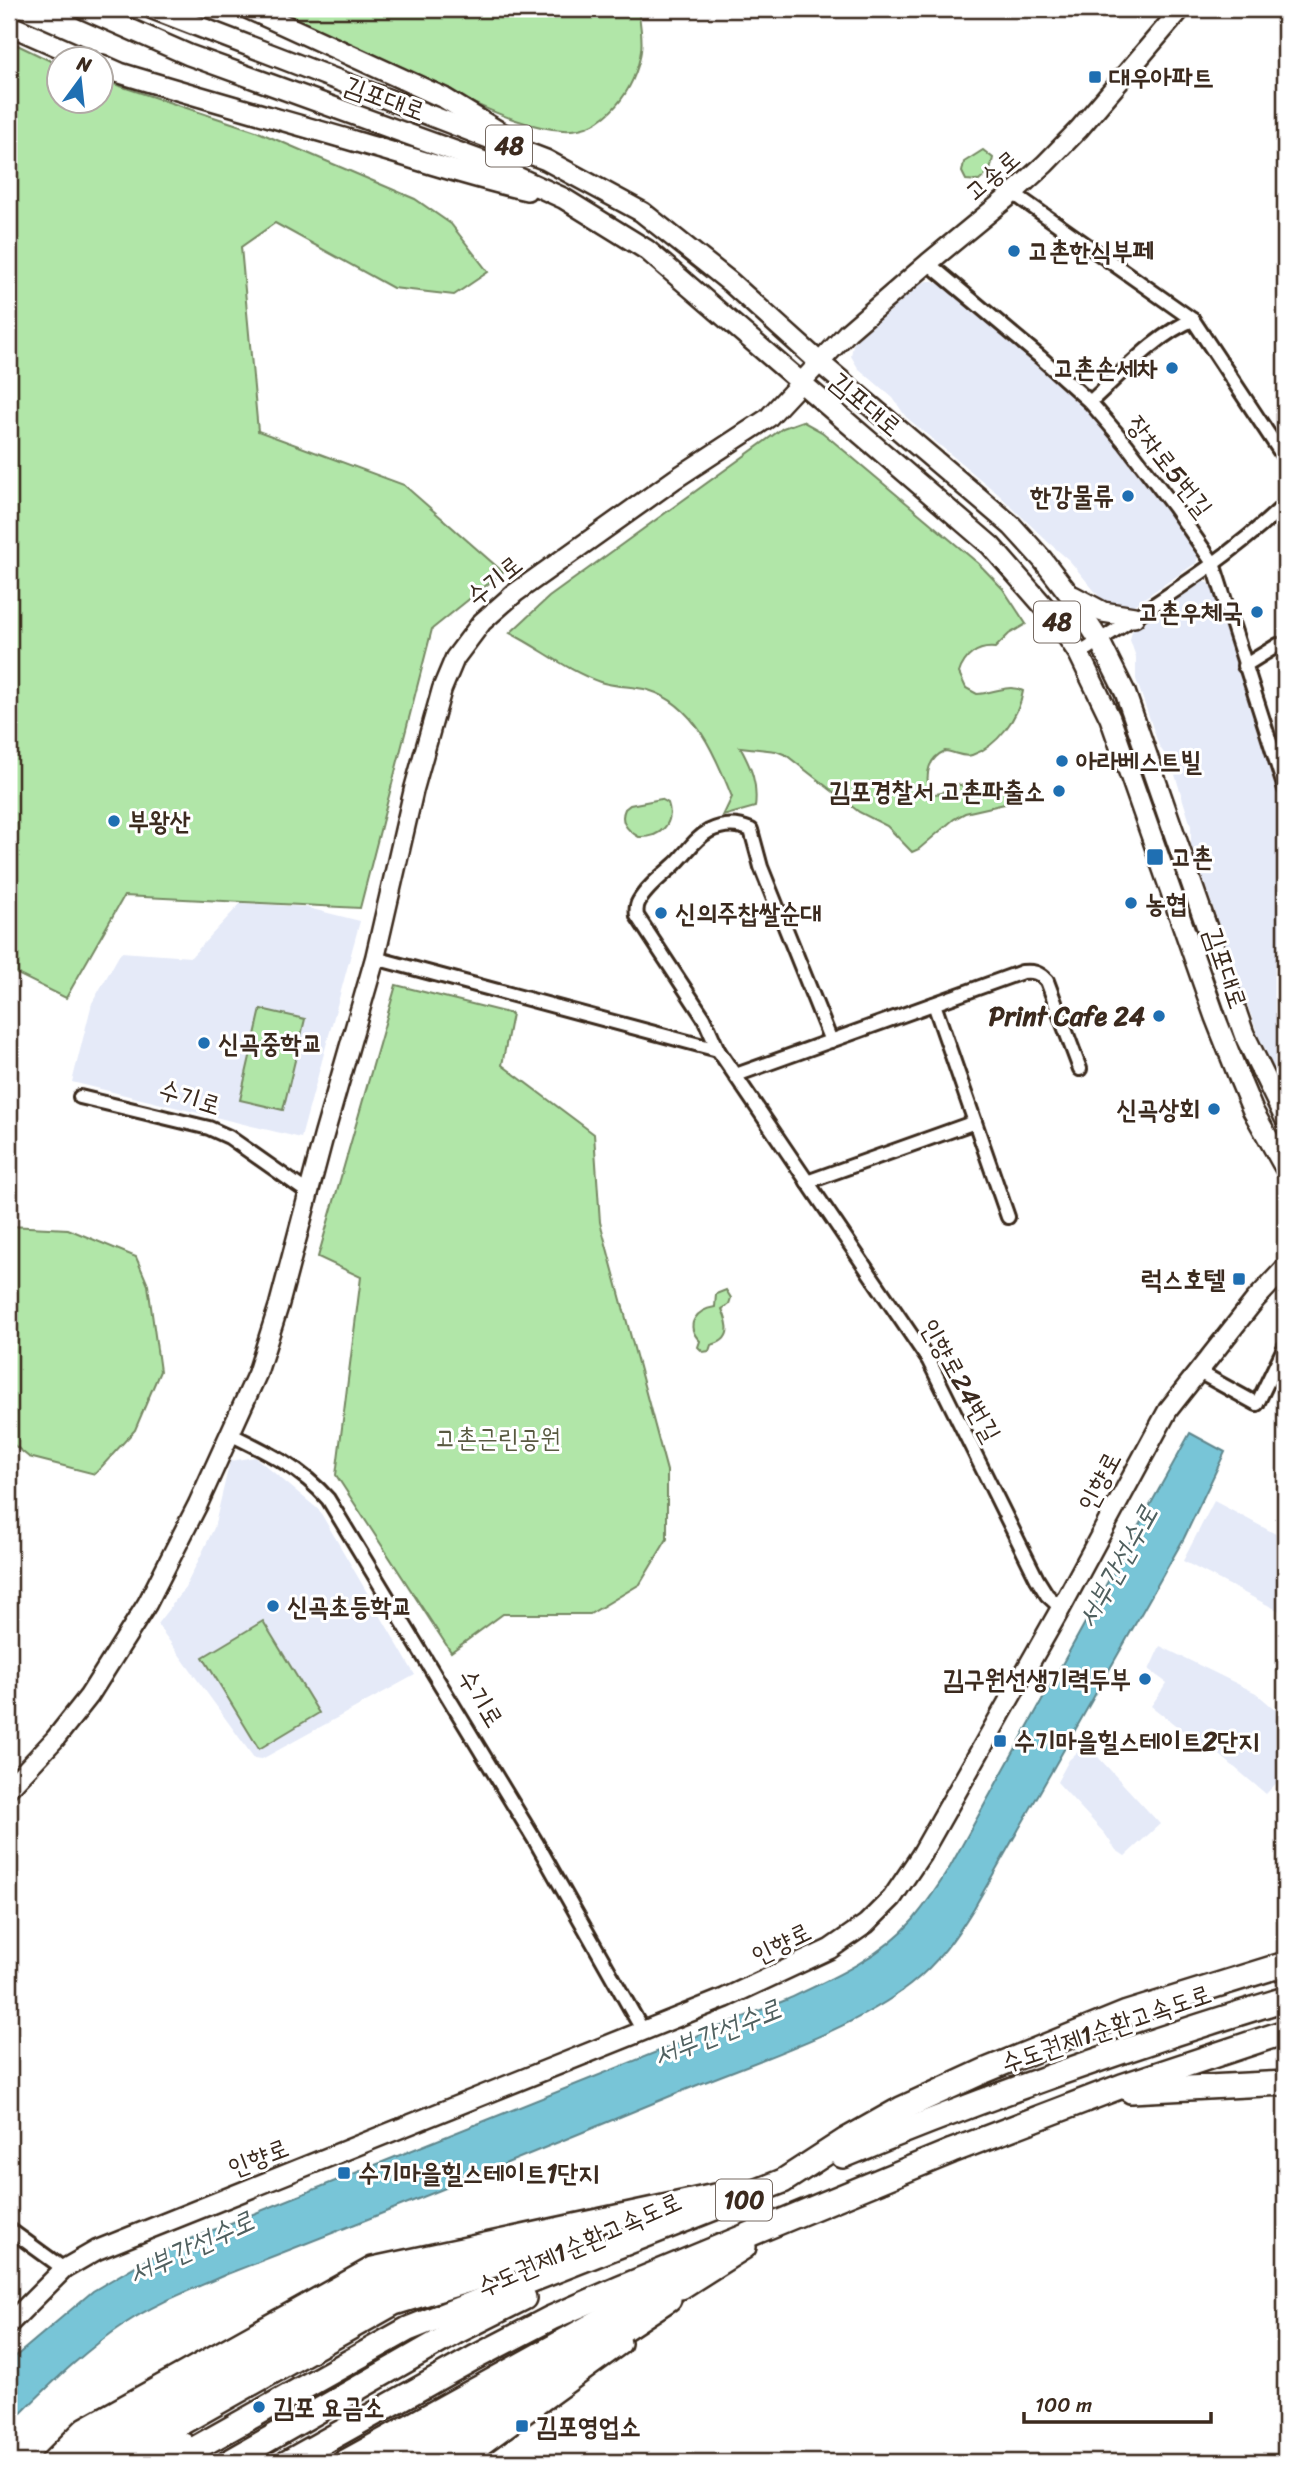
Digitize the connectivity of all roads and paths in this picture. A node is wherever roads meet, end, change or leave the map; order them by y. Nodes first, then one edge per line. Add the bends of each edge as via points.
1 (84, 9) edge
2 (153, 9) edge
3 (249, 9) edge
4 (1181, 9) edge
5 (9, 25) edge
6 (57, 46) edge
7 (116, 71) edge
8 (546, 160) junction
9 (1013, 193) junction
10 (563, 198) junction
11 (928, 263) junction
12 (1193, 320) junction
13 (819, 362) junction
14 (801, 383) junction
15 (1090, 402) junction
16 (1285, 459) edge
17 (1285, 504) edge
18 (1213, 563) junction
19 (1069, 594) junction
20 (1134, 617) junction
21 (1099, 640) junction
22 (1285, 646) edge
23 (1079, 654) junction
24 (1244, 666) junction
25 (1285, 789) edge
26 (375, 958) junction
27 (934, 1004) junction
28 (831, 1041) junction
29 (718, 1049) junction
30 (1080, 1069) dead end
31 (736, 1075) junction
32 (80, 1097) dead end
33 (1285, 1118) edge
34 (975, 1122) junction
35 (1285, 1168) edge
36 (807, 1182) junction
37 (310, 1194) junction
38 (1007, 1217) dead end
39 (1285, 1268) edge
40 (1285, 1346) edge
41 (1199, 1372) junction
42 (230, 1434) junction
43 (1061, 1608) junction
44 (9, 1788) edge
45 (1281, 1964) edge
46 (1285, 1999) edge
47 (643, 2031) junction
48 (1285, 2032) edge
49 (1285, 2041) edge
50 (1190, 2063) junction
51 (1285, 2083) edge
52 (1103, 2093) junction
53 (783, 2182) junction
54 (800, 2212) junction
55 (9, 2229) edge
56 (64, 2269) junction
57 (9, 2324) edge
58 (53, 2462) edge
59 (67, 2462) edge
60 (81, 2462) edge
61 (95, 2462) edge
62 (112, 2462) edge
63 (132, 2462) edge
64 (151, 2462) edge
65 (171, 2462) edge
66 (229, 2462) edge
67 (288, 2462) edge
68 (345, 2462) edge
69 (363, 2462) edge
70 (381, 2462) edge
71 (403, 2462) edge
72 (422, 2462) edge
73 (439, 2462) edge
74 (455, 2462) edge
75 (467, 2462) edge

1 - 10 main road, 김포대로 / 48 via 189,55 482,161
2 - 8 main road, 김포대로 / 48
3 - 8 main road via 444,99
4 - 9 street, 고송로 via 1079,128
5 - 6 main road
7 - 10 main road via 484,180
8 - 13 main road, 김포대로 / 48 via 609,193 674,236
9 - 11 street, 고송로
9 - 12 street
10 - 14 main road, 김포대로 / 48 via 647,250
11 - 13 street, 고송로
11 - 15 street, 장차로5번길
12 - 15 street via 1156,343
12 - 16 street
13 - 14 street, 수기로
13 - 19 main road, 김포대로 / 48 via 1012,526
14 - 23 main road, 김포대로 / 48 via 991,546 1056,620
14 - 26 street, 수기로 via 759,425 515,593 466,641 448,673 434,716
15 - 18 street, 장차로5번길 via 1182,516
17 - 18 street
18 - 20 street
18 - 24 street, 장차로5번길
19 - 20 main road via 1103,612
19 - 21 main road, 김포대로 / 48
20 - 21 street
21 - 23 street
21 - 33 main road, 김포대로 / 48 via 1125,692 1244,1034
22 - 24 street via 1278,645
23 - 35 main road, 김포대로 / 48 via 1110,718 1240,1080
24 - 25 street, 장차로5번길
26 - 29 street
26 - 37 street, 수기로
27 - 28 street
27 - 30 street via 1022,972 1041,974
27 - 34 street
28 - 29 street, 인향로24번길 via 761,867 751,830 732,825 699,838 636,908 643,927 704,1018
28 - 31 street
29 - 31 street, 인향로24번길
31 - 36 street, 인향로24번길
32 - 37 street, 수기로 via 209,1128
34 - 36 street
34 - 38 street
36 - 43 street, 인향로24번길 via 929,1361 1037,1580
37 - 42 street, 수기로 via 268,1343
39 - 41 street, 인향로
40 - 41 street via 1257,1404
41 - 43 street, 인향로 via 1157,1427
42 - 44 street, 수기로 via 170,1562 120,1647 89,1696
42 - 47 street, 수기로 via 294,1468 328,1499 536,1842
43 - 47 street, 인향로 via 907,1880 881,1909 830,1949
45 - 53 highway via 1127,2013 984,2071 901,2109
46 - 53 highway, 수도권제1순환고속도로 / 100 via 1030,2082
47 - 56 street, 인향로 via 132,2235
48 - 50 highway, 100
49 - 50 highway
50 - 52 highway, 100
51 - 52 highway
52 - 54 highway, 100
53 - 58 highway via 373,2269 86,2429
53 - 59 highway via 379,2278 94,2436
53 - 60 highway via 384,2287 99,2445
53 - 61 highway via 388,2295
53 - 62 highway via 394,2303
53 - 63 highway via 399,2312
53 - 64 highway via 407,2319
53 - 65 highway via 408,2329
53 - 66 highway, 수도권제1순환고속도로 / 100 via 489,2315
54 - 67 highway, 100 via 539,2324
54 - 68 highway
54 - 69 highway
54 - 70 highway
54 - 71 highway
54 - 72 highway
54 - 73 highway
54 - 74 highway
54 - 75 highway
55 - 56 street
56 - 57 street, 인향로

